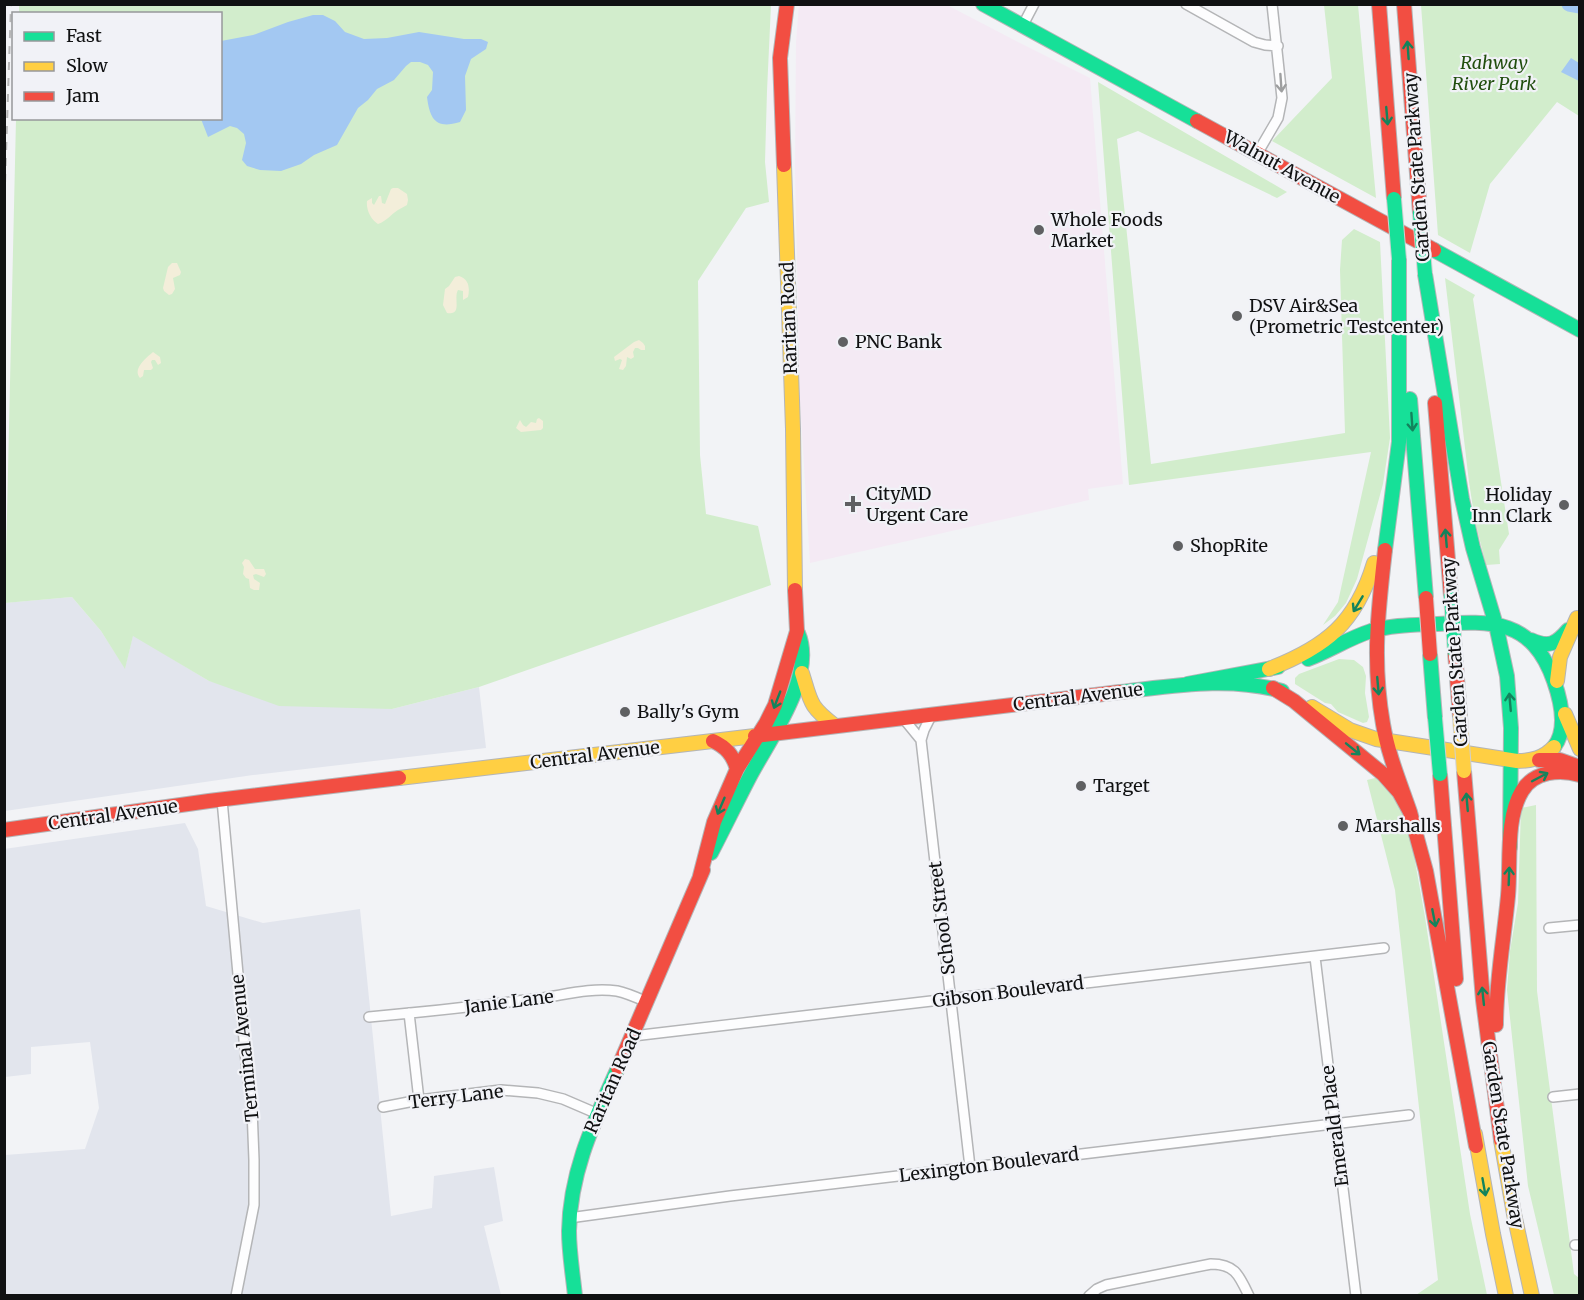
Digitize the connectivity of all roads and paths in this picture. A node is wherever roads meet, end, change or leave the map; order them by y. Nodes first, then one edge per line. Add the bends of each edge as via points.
1 (787, 4) edge
2 (983, 4) edge
3 (1034, 4) edge
4 (1186, 4) edge
5 (1272, 4) edge
6 (1379, 4) edge
7 (1404, 4) edge
8 (1023, 25) junction
9 (1278, 46) junction
10 (1257, 154) junction
11 (1399, 259) junction
12 (1425, 274) junction
13 (1580, 330) edge
14 (1387, 531) junction
15 (1578, 616) edge
16 (1496, 625) junction
17 (1376, 630) junction
18 (797, 631) junction
19 (1526, 638) junction
20 (801, 667) junction
21 (1269, 669) junction
22 (1187, 684) junction
23 (1273, 688) junction
24 (1558, 693) junction
25 (932, 714) junction
26 (903, 718) junction
27 (834, 725) junction
28 (776, 734) junction
29 (758, 736) junction
30 (921, 740) junction
31 (713, 741) junction
32 (1387, 741) junction
33 (1580, 749) edge
34 (1510, 760) junction
35 (1531, 761) junction
36 (1580, 767) edge
37 (737, 769) junction
38 (1580, 775) edge
39 (222, 800) junction
40 (1410, 812) junction
41 (9, 830) edge
42 (1510, 847) junction
43 (700, 876) junction
44 (1580, 925) edge
45 (1549, 928) dead end
46 (1384, 948) dead end
47 (1315, 957) junction
48 (951, 999) junction
49 (647, 1002) junction
50 (409, 1014) junction
51 (369, 1017) dead end
52 (633, 1036) junction
53 (1580, 1094) edge
54 (1553, 1097) dead end
55 (419, 1100) junction
56 (383, 1107) dead end
57 (598, 1114) junction
58 (1409, 1115) dead end
59 (1334, 1123) junction
60 (1501, 1138) junction
61 (1476, 1146) junction
62 (970, 1167) junction
63 (570, 1218) junction
64 (236, 1296) edge
65 (575, 1296) edge
66 (1089, 1296) edge
67 (1249, 1296) edge
68 (1356, 1296) edge
69 (1506, 1296) edge
70 (1532, 1296) edge

1 - 18 main road, Raritan Road via 780,58
2 - 8 main road, Walnut Avenue
3 - 8 street
4 - 9 street via 1254,42
5 - 9 street
6 -> 11 main road, Garden State Parkway, bridge
12 -> 7 main road, Garden State Parkway, bridge
8 - 10 main road, Walnut Avenue
9 -> 10 street via 1281,104 1278,118
10 - 13 main road, Walnut Avenue
11 - 14 main road via 1399,442
11 -> 61 main road, Garden State Parkway, bridge via 1457,996
12 - 16 main road via 1462,499
60 -> 12 main road, Garden State Parkway, bridge via 1480,971
14 - 17 main road
14 -> 21 main road via 1368,586 1350,617 1316,647
15 - 19 main road via 1553,644 1541,645
15 - 24 main road via 1559,663
16 - 17 main road, Central Avenue via 1470,622
16 - 19 main road, Central Avenue
34 -> 16 main road via 1510,704
17 - 21 main road, Central Avenue via 1297,663
17 -> 32 main road via 1377,681
18 - 20 main road, Raritan Road via 802,646
18 -> 29 main road, Raritan Road via 779,696
19 - 24 main road, Central Avenue via 1544,657
20 - 27 main road via 811,704
20 - 28 main road, Raritan Road via 791,704
21 - 22 main road, Central Avenue
22 - 23 main road, Central Avenue via 1231,683
22 - 25 main road, Central Avenue
23 - 32 main road, Central Avenue via 1350,730
23 -> 40 main road via 1388,778
24 - 33 main road
24 - 35 main road, Central Avenue via 1562,726 1559,741
25 - 26 main road, Central Avenue
25 - 30 street, School Street
26 - 27 main road, Central Avenue
26 - 30 street
27 - 28 main road, Central Avenue
28 - 29 main road, Central Avenue
28 - 43 main road, Raritan Road via 749,778
29 - 31 main road, Central Avenue
29 - 37 main road, Raritan Road
30 - 48 street, School Street
31 - 37 main road via 735,759
31 - 39 main road, Central Avenue
32 - 34 main road, Central Avenue
32 - 40 main road
34 - 35 main road, Central Avenue
34 - 42 main road
35 - 36 main road via 1560,759
37 -> 43 main road, Raritan Road via 714,822
42 -> 38 main road via 1517,804 1527,785 1553,772
39 - 41 main road, Central Avenue
39 - 64 street, Terminal Avenue via 255,1160 254,1205
40 -> 61 main road via 1426,871
60 -> 42 main road via 1496,995
43 - 49 main road, Raritan Road
44 - 45 street
46 - 47 street, Gibson Boulevard
47 - 48 street, Gibson Boulevard
47 - 59 street, Emerald Place
48 - 52 street, Gibson Boulevard
48 - 62 street, School Street
49 - 50 street, Janie Lane via 602,990
49 - 52 main road, Raritan Road
50 - 51 street, Janie Lane
50 - 55 street
52 - 57 main road, Raritan Road
53 - 54 street
55 - 56 street, Terry Lane
55 - 57 street, Terry Lane via 501,1090 563,1099
57 - 63 main road, Raritan Road via 578,1167
58 - 59 street, Lexington Boulevard
59 - 62 street, Lexington Boulevard
59 - 68 street, Emerald Place
60 - 70 main road, Garden State Parkway
61 -> 69 main road, Garden State Parkway
62 - 63 street, Lexington Boulevard
63 - 65 main road, Raritan Road
66 - 67 street via 1106,1285 1210,1264 1223,1264 1239,1275

